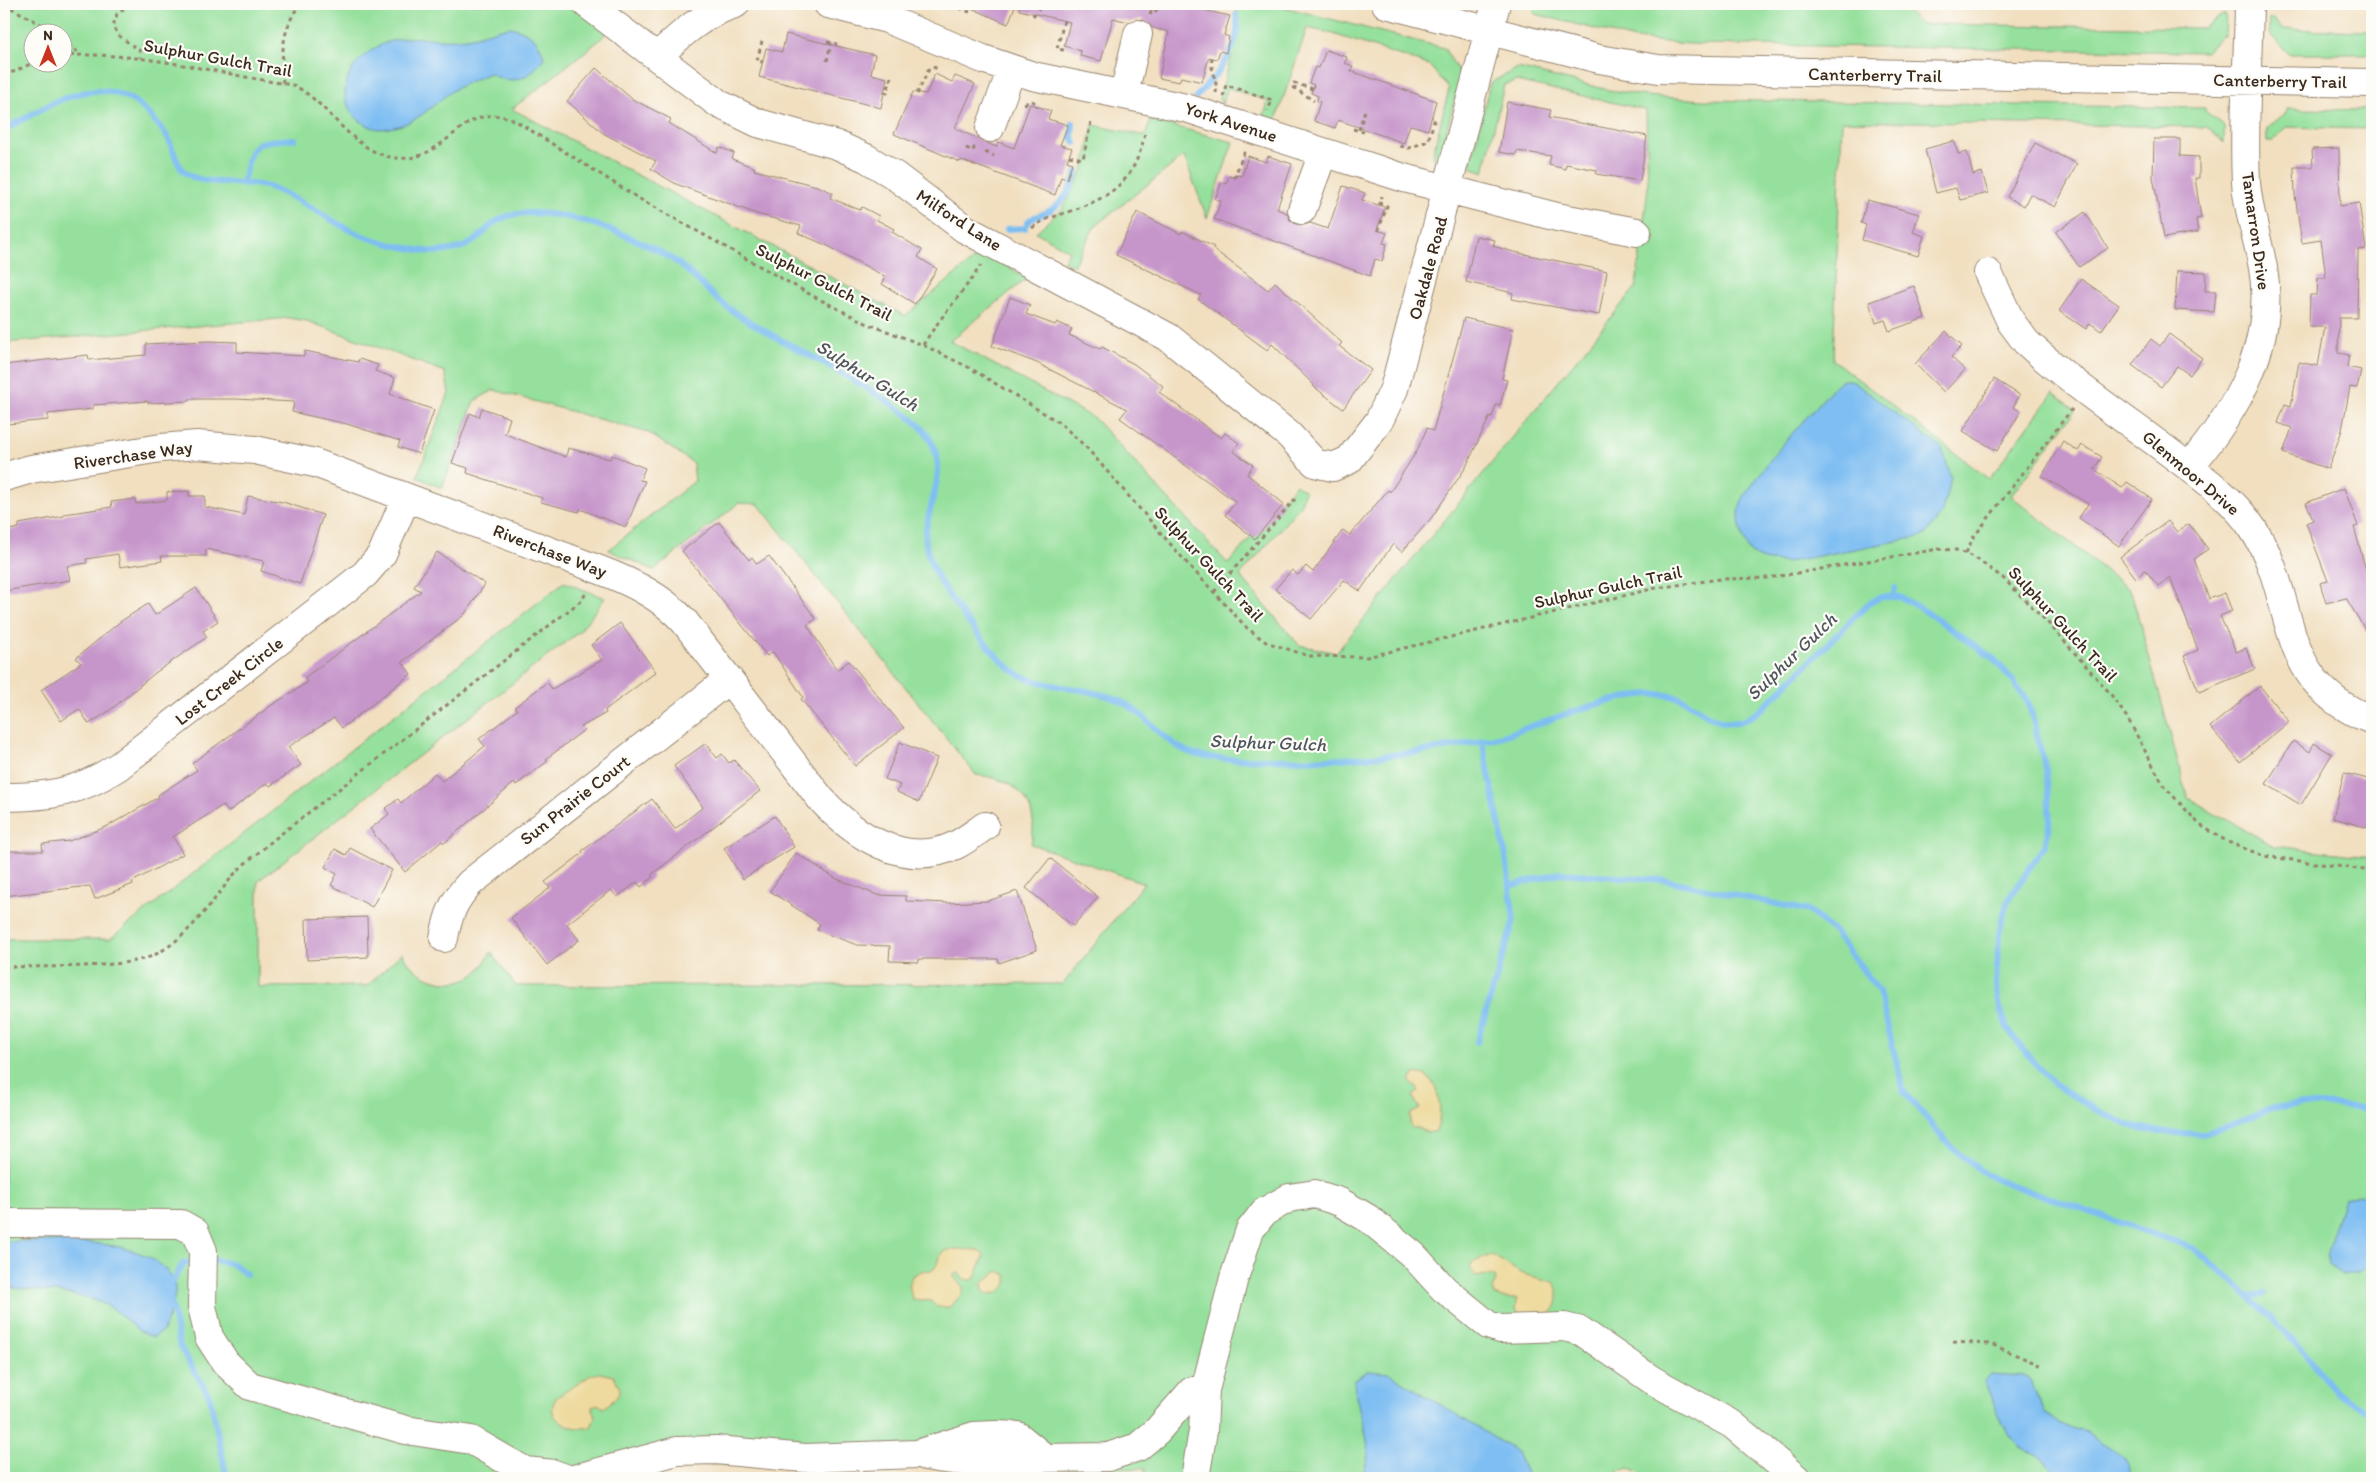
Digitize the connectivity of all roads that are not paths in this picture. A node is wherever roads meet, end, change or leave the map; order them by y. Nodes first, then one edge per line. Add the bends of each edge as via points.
1 (587, 4) edge
2 (735, 4) edge
3 (828, 4) edge
4 (1386, 4) edge
5 (1496, 4) edge
6 (2249, 4) edge
7 (1489, 30) junction
8 (1138, 34) dead end
9 (657, 57) junction
10 (1012, 69) junction
11 (2248, 81) junction
12 (2372, 83) edge
13 (1124, 94) junction
14 (990, 128) dead end
15 (1323, 153) junction
16 (1448, 189) junction
17 (1302, 210) dead end
18 (1637, 232) dead end
19 (1988, 273) dead end
20 (1316, 463) joint
21 (2190, 468) junction
22 (4, 477) edge
23 (406, 498) junction
24 (729, 679) junction
25 (2372, 720) edge
26 (4, 798) edge
27 (985, 826) dead end
28 (444, 938) dead end
29 (4, 1222) edge
30 (1205, 1390) junction
31 (564, 1478) edge
32 (577, 1478) edge
33 (1195, 1478) edge
34 (1796, 1478) edge

1 - 9 street, Milford Lane
2 - 9 street via 706,16 688,28
3 - 10 street, York Avenue via 887,19
4 - 7 street, Canterberry Trail
5 - 7 street, Oakdale Road
6 - 11 street, Tamarron Drive
7 - 11 street, Canterberry Trail via 1598,59 1676,70
7 - 16 street, Oakdale Road
8 - 13 street
9 - 20 street, Milford Lane via 706,95 745,118 837,145 866,158 894,175 965,229 1168,337 1289,435
10 - 13 street, York Avenue via 1049,80
10 - 14 street
11 - 12 street, Canterberry Trail
11 - 21 street, Tamarron Drive via 2246,181 2265,281 2263,327 2242,393
13 - 15 street, York Avenue via 1216,116
15 - 16 street, York Avenue
15 - 17 street
16 - 18 street, York Avenue via 1558,217
16 - 20 street, Oakdale Road via 1400,370 1384,411 1349,460 1332,467
19 - 21 street, Glenmoor Drive via 2011,322 2026,342
21 - 25 street, Glenmoor Drive via 2236,508 2259,538 2271,566 2291,636 2304,665 2334,699
22 - 23 street, Riverchase Way via 31,469 161,448 213,446 299,458
23 - 24 street, Riverchase Way via 638,586 677,613
23 - 26 street, Lost Creek Circle via 382,554 365,574 119,766 88,784 62,793
24 - 27 street, Riverchase Way via 820,798 839,818 866,838 902,852 928,852 956,845
24 - 28 street, Sun Prairie Court via 470,883 451,908
29 - 31 street via 181,1224 190,1227 203,1251 202,1306 209,1337 225,1362 250,1386 406,1430 471,1440 525,1471
30 - 32 street via 1192,1391 1138,1448 1108,1457 1046,1458 1018,1436 996,1435 974,1436 917,1454 805,1458 695,1450 660,1454
30 - 33 street via 1203,1431
30 - 34 street via 1250,1230 1264,1212 1289,1198 1316,1194 1340,1202 1369,1219 1488,1325 1500,1329 1564,1327 1581,1331 1652,1380 1733,1425

